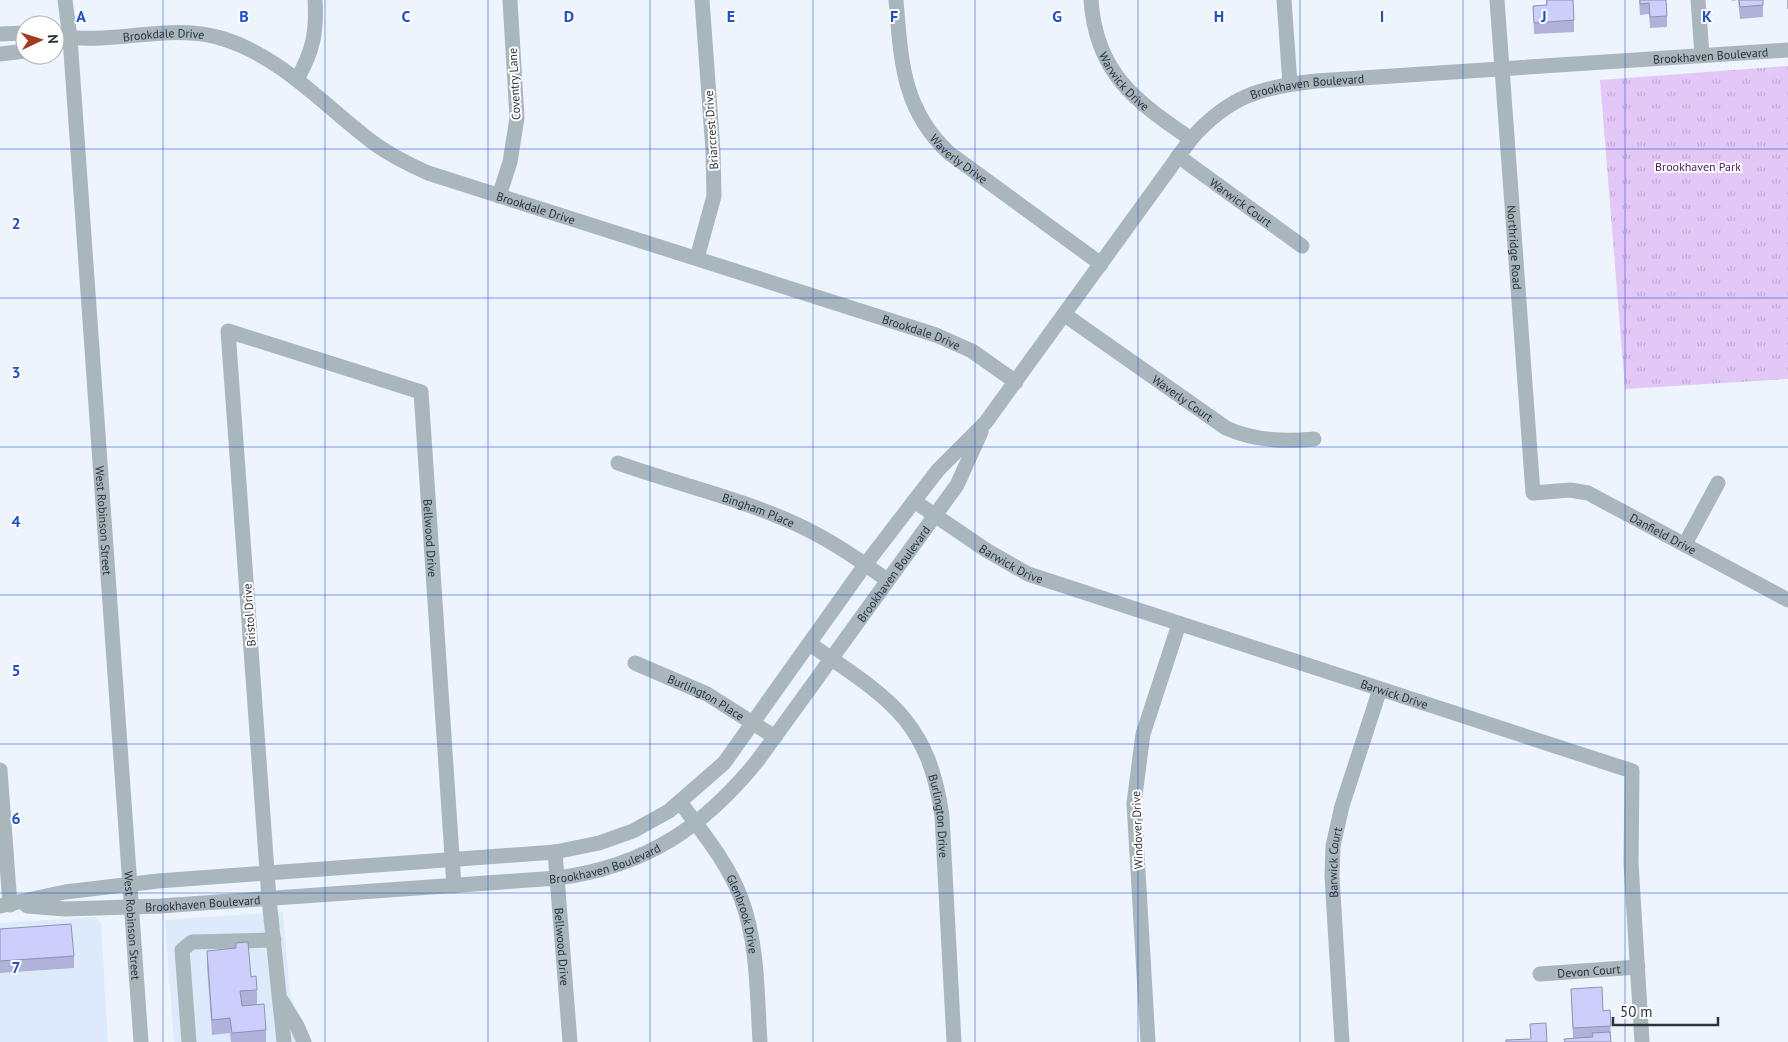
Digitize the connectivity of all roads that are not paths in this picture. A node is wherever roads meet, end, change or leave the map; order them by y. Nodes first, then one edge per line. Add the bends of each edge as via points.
1 (65, 0) edge
2 (315, 0) edge
3 (510, 0) edge
4 (702, 0) edge
5 (896, 0) edge
6 (1090, 0) edge
7 (1284, 0) edge
8 (1498, 0) edge
9 (1698, 0) edge
10 (64, 15) edge
11 (15, 33) edge
12 (0, 34) edge
13 (65, 36) edge
14 (1788, 50) edge
15 (15, 52) edge
16 (0, 54) edge
17 (1702, 56) junction
18 (64, 65) edge
19 (1503, 70) junction
20 (297, 78) junction
21 (1290, 84) junction
22 (1191, 139) junction
23 (1178, 156) junction
24 (499, 196) junction
25 (1302, 246) dead end
26 (697, 258) junction
27 (1101, 264) junction
28 (1065, 315) junction
29 (228, 331) joint
30 (1016, 382) junction
31 (986, 422) junction
32 (1314, 439) dead end
33 (618, 463) dead end
34 (1718, 483) dead end
35 (1533, 493) joint
36 (914, 500) junction
37 (935, 515) junction
38 (1684, 544) junction
39 (865, 565) junction
40 (887, 580) junction
41 (1788, 600) edge
42 (1179, 624) junction
43 (810, 644) junction
44 (831, 660) junction
45 (635, 663) dead end
46 (1380, 689) junction
47 (754, 721) junction
48 (775, 737) junction
49 (0, 770) edge
50 (680, 802) junction
51 (696, 824) junction
52 (555, 852) junction
53 (452, 861) junction
54 (325, 869) junction
55 (268, 873) junction
56 (558, 878) junction
57 (130, 884) junction
58 (454, 886) junction
59 (327, 895) junction
60 (270, 899) junction
61 (5, 905) edge
62 (132, 908) junction
63 (274, 940) junction
64 (1638, 967) junction
65 (1540, 974) dead end
66 (279, 997) junction
67 (141, 1042) edge
68 (189, 1042) edge
69 (284, 1042) edge
70 (304, 1042) edge
71 (570, 1042) edge
72 (760, 1042) edge
73 (954, 1042) edge
74 (1148, 1042) edge
75 (1342, 1042) edge
76 (1642, 1042) edge

1 - 10 street, West Robinson Street
2 - 20 street via 317,20 313,49
3 - 24 street, Coventry Lane via 517,118 510,162
4 - 26 street, Briarcrest Drive via 714,186 710,216
5 - 27 street, Waverly Drive via 900,52 908,92 934,139 955,158
6 - 22 street, Warwick Drive via 1100,50 1119,80 1149,109
7 - 21 street
8 - 19 street, Northridge Road
9 - 17 street
11 - 12 street
13 - 20 street, Brookdale Drive via 211,35 243,46
14 - 17 street, Brookhaven Boulevard
15 - 16 street
17 - 19 street, Brookhaven Boulevard
18 - 57 street, West Robinson Street
19 - 21 street, Brookhaven Boulevard
19 - 35 street, Northridge Road
20 - 24 street, Brookdale Drive via 325,104 392,155 428,173
21 - 22 street, Brookhaven Boulevard via 1239,99 1208,121
22 - 23 street, Brookhaven Boulevard
23 - 25 street, Warwick Court
23 - 27 street, Brookhaven Boulevard
24 - 26 street, Brookdale Drive
26 - 30 street, Brookdale Drive via 945,338 972,351
27 - 28 street, Brookhaven Boulevard
28 - 30 street, Brookhaven Boulevard
28 - 32 street, Waverly Court via 1226,428 1249,437 1286,441
29 - 53 street, Bellwood Drive via 421,392
29 - 55 street, Bristol Drive
30 - 31 street, Brookhaven Boulevard
31 - 36 street, Brookhaven Boulevard via 938,470
31 - 37 street, Brookhaven Boulevard via 957,485
33 - 39 street, Bingham Place via 765,511 822,537
34 - 38 street
35 - 38 street, Danfield Drive via 1570,490 1588,494
36 - 37 street, Barwick Drive
36 - 39 street, Brookhaven Boulevard
37 - 40 street, Brookhaven Boulevard
37 - 42 street, Barwick Drive via 1028,574
38 - 41 street, Danfield Drive
39 - 40 street, Bingham Place
39 - 43 street, Brookhaven Boulevard
40 - 44 street, Brookhaven Boulevard
42 - 46 street, Barwick Drive
42 - 74 street, Windover Drive via 1143,734 1134,795
43 - 44 street, Burlington Drive
43 - 47 street, Brookhaven Boulevard
44 - 48 street, Brookhaven Boulevard
44 - 73 street, Burlington Drive via 898,709 918,736 933,771 942,816
45 - 47 street, Burlington Place via 707,694
46 - 64 street, Barwick Drive via 1632,771 1631,854
46 - 75 street, Barwick Court via 1342,806 1333,846
47 - 48 street, Burlington Place
47 - 50 street, Brookhaven Boulevard via 724,763
48 - 51 street, Brookhaven Boulevard via 736,787
49 - 61 street
50 - 51 street, Glenbrook Drive
50 - 52 street, Brookhaven Boulevard via 633,831 599,843
51 - 56 street, Brookhaven Boulevard via 635,859
51 - 72 street, Glenbrook Drive via 724,864 746,914 755,971
52 - 53 street, Brookhaven Boulevard
52 - 56 street, Bellwood Drive
53 - 54 street, Brookhaven Boulevard
53 - 58 street, Bellwood Drive
54 - 55 street, Brookhaven Boulevard
54 - 59 street
55 - 57 street, Brookhaven Boulevard
55 - 60 street, Bristol Drive
56 - 58 street, Brookhaven Boulevard
56 - 71 street, Bellwood Drive
57 - 61 street, Brookhaven Boulevard via 65,892
57 - 62 street, West Robinson Street
58 - 59 street, Brookhaven Boulevard
59 - 60 street, Brookhaven Boulevard
60 - 62 street, Brookhaven Boulevard
60 - 63 street, Bristol Drive
61 - 62 street, Brookhaven Boulevard via 65,909
62 - 67 street, West Robinson Street
63 - 66 street, Bristol Drive
63 - 68 street via 192,942 182,950
64 - 65 street, Devon Court
64 - 76 street, Barwick Drive
66 - 69 street, Bristol Drive
66 - 70 street

